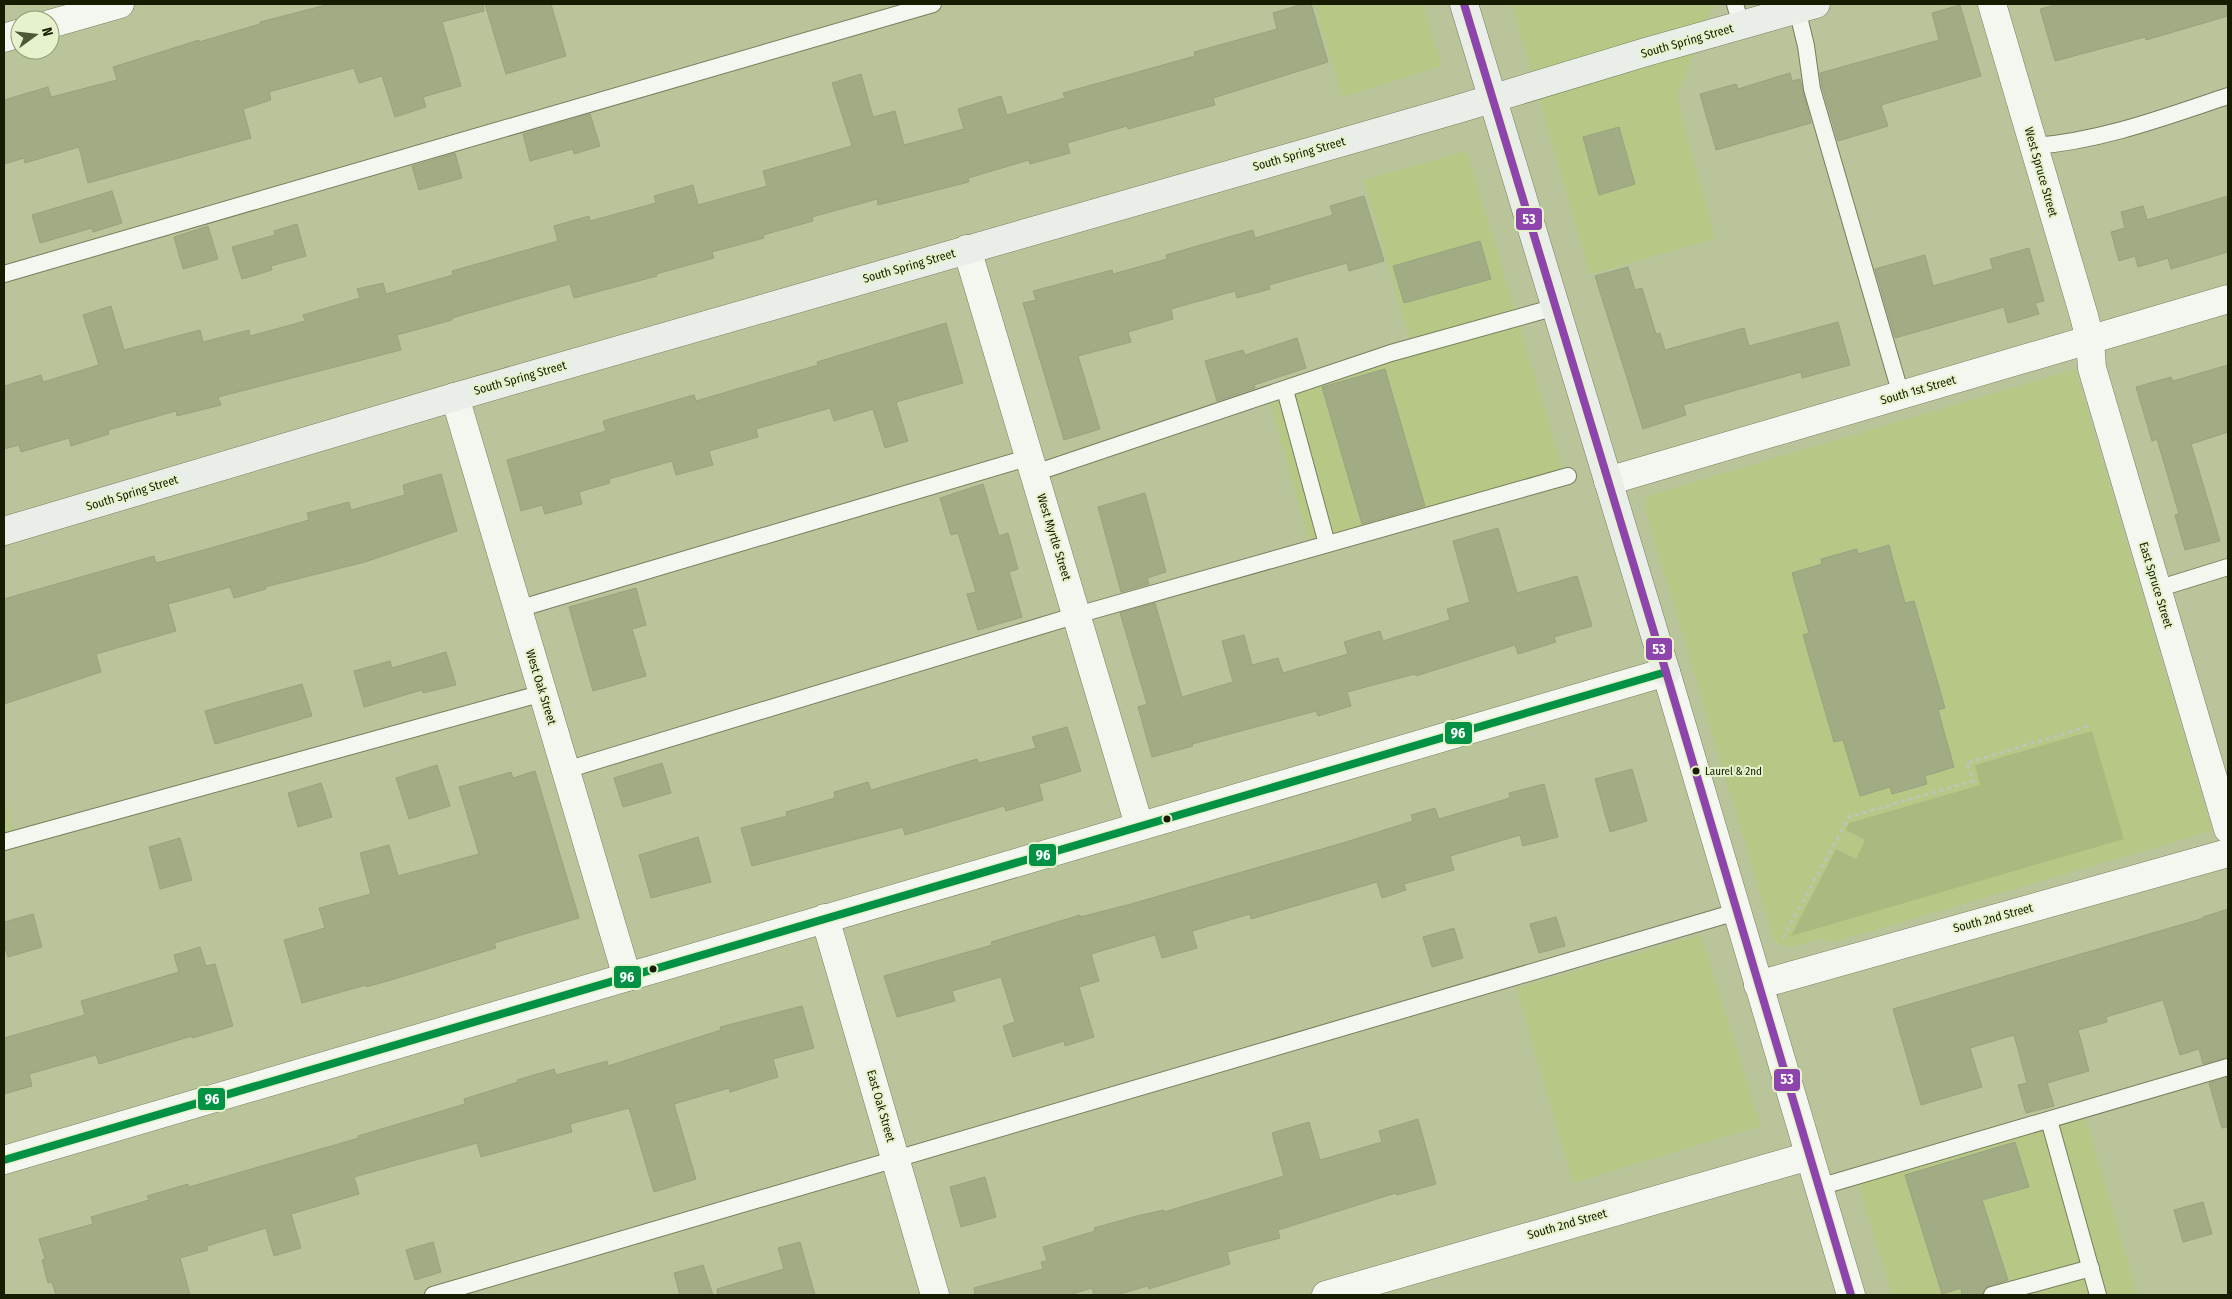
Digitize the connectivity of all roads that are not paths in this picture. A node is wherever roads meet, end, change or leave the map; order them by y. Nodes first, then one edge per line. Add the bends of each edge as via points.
1 (120, 4) edge
2 (933, 4) edge
3 (1464, 4) edge
4 (1992, 4) edge
5 (1807, 6) edge
6 (1738, 15) edge
7 (60, 21) edge
8 (2228, 96) edge
9 (1493, 99) junction
10 (2034, 146) junction
11 (967, 249) junction
12 (4, 274) edge
13 (2228, 300) edge
14 (1556, 307) junction
15 (2090, 340) junction
16 (1285, 390) junction
17 (1902, 394) junction
18 (455, 397) junction
19 (1033, 465) junction
20 (1568, 476) dead end
21 (1608, 481) junction
22 (4, 531) edge
23 (1327, 544) junction
24 (2228, 567) edge
25 (2156, 589) junction
26 (518, 609) junction
27 (1077, 615) junction
28 (1666, 672) junction
29 (543, 693) junction
30 (566, 770) junction
31 (1139, 826) junction
32 (2228, 829) edge
33 (4, 842) edge
34 (2228, 853) edge
35 (1736, 912) junction
36 (825, 918) junction
37 (627, 977) junction
38 (1758, 985) junction
39 (2228, 1067) edge
40 (2049, 1120) junction
41 (1809, 1156) junction
42 (4, 1160) edge
43 (896, 1160) junction
44 (1818, 1187) junction
45 (2091, 1268) junction
46 (433, 1295) edge
47 (935, 1295) edge
48 (1326, 1295) edge
49 (1850, 1295) edge
50 (1992, 1295) edge
51 (2098, 1295) edge

1 - 7 street
2 - 12 lane
3 - 9 street
4 - 10 street, West Spruce Street
5 - 6 street, South Spring Street
5 - 17 lane via 1806,46 1812,89
6 - 9 street, South Spring Street
8 - 10 lane via 2130,128 2064,144
9 - 11 street, South Spring Street
9 - 14 street
10 - 15 street, West Spruce Street
11 - 18 street, South Spring Street
11 - 19 street, West Myrtle Street
13 - 15 street, South 1st Street
14 - 16 lane via 1391,353
14 - 21 street
15 - 17 street, South 1st Street
15 - 25 street, East Spruce Street via 2092,368
16 - 19 lane
16 - 23 lane
17 - 21 street, South 1st Street
18 - 22 street, South Spring Street
18 - 26 street, West Oak Street
19 - 26 lane
19 - 27 street, West Myrtle Street
20 - 23 lane
21 - 28 street
23 - 27 lane
24 - 25 lane
25 - 32 street, East Spruce Street
26 - 29 street, West Oak Street
27 - 30 lane
27 - 31 street, West Myrtle Street
28 - 31 street
28 - 35 street
29 - 30 street, West Oak Street
29 - 33 lane
30 - 37 street, West Oak Street
31 - 36 street
34 - 38 street, South 2nd Street
35 - 38 street
35 - 43 lane
36 - 37 street
36 - 43 street, East Oak Street
37 - 42 street
38 - 41 street
39 - 40 lane
40 - 44 lane
40 - 45 lane
41 - 44 street
41 - 48 street, South 2nd Street
43 - 46 lane
43 - 47 street, East Oak Street
44 - 49 street
45 - 50 lane
45 - 51 lane

